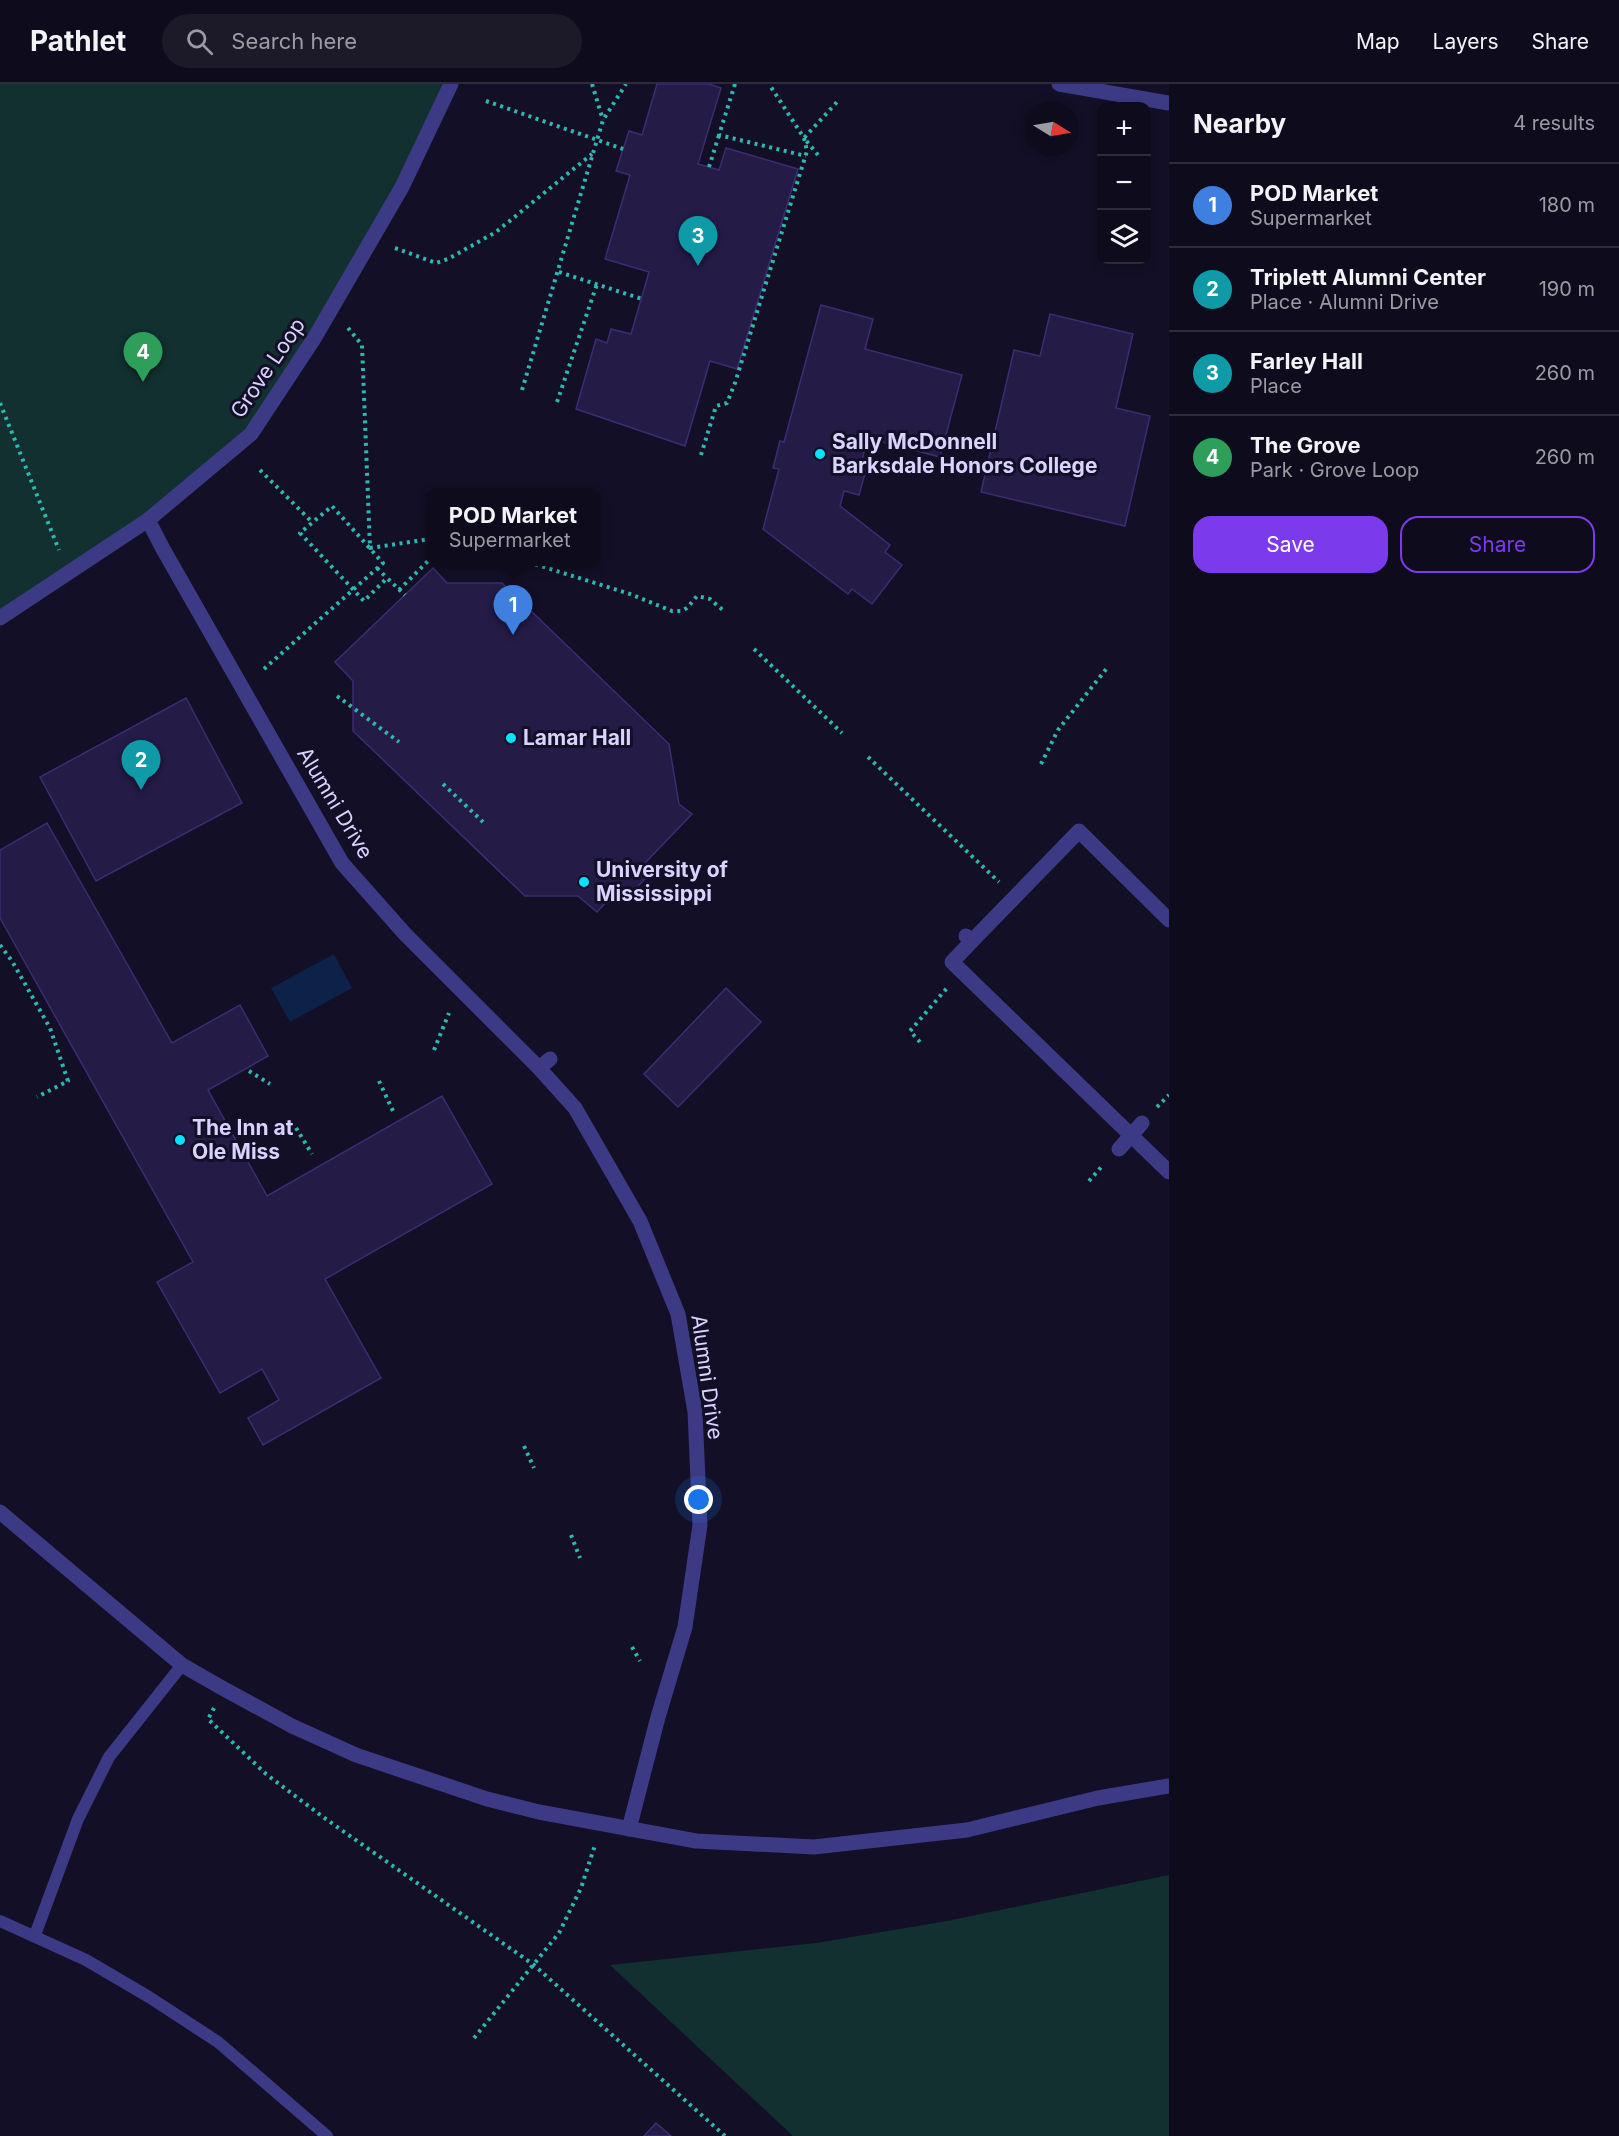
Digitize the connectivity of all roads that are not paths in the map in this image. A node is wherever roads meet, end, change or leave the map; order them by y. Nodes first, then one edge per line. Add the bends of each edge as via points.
1 (450, 84) edge
2 (1059, 84) edge
3 (1169, 103) edge
4 (148, 520) junction
5 (0, 618) edge
6 (1169, 920) edge
7 (1142, 1123) dead end
8 (1131, 1136) junction
9 (1119, 1149) dead end
10 (1169, 1173) edge
11 (0, 1512) edge
12 (182, 1665) junction
13 (1169, 1786) edge
14 (629, 1829) junction
15 (0, 1921) edge
16 (35, 1935) junction
17 (327, 2136) edge

1 - 4 street, Grove Loop via 396,196 315,337 251,434
2 - 3 street
4 - 5 street, Grove Loop
4 - 14 street, Alumni Drive via 342,863 405,934 545,1064 640,1221 678,1314 695,1412 700,1525 685,1627
6 - 8 street via 1079,831 969,938 952,962 953,981
7 - 8 street
8 - 9 street
8 - 10 street
11 - 12 street
12 - 14 street via 292,1726 356,1755 487,1798
12 - 16 lane via 109,1757 78,1819
13 - 14 street via 1098,1798 967,1830 814,1847 696,1841
15 - 16 lane
16 - 17 lane via 140,1991 218,2043

